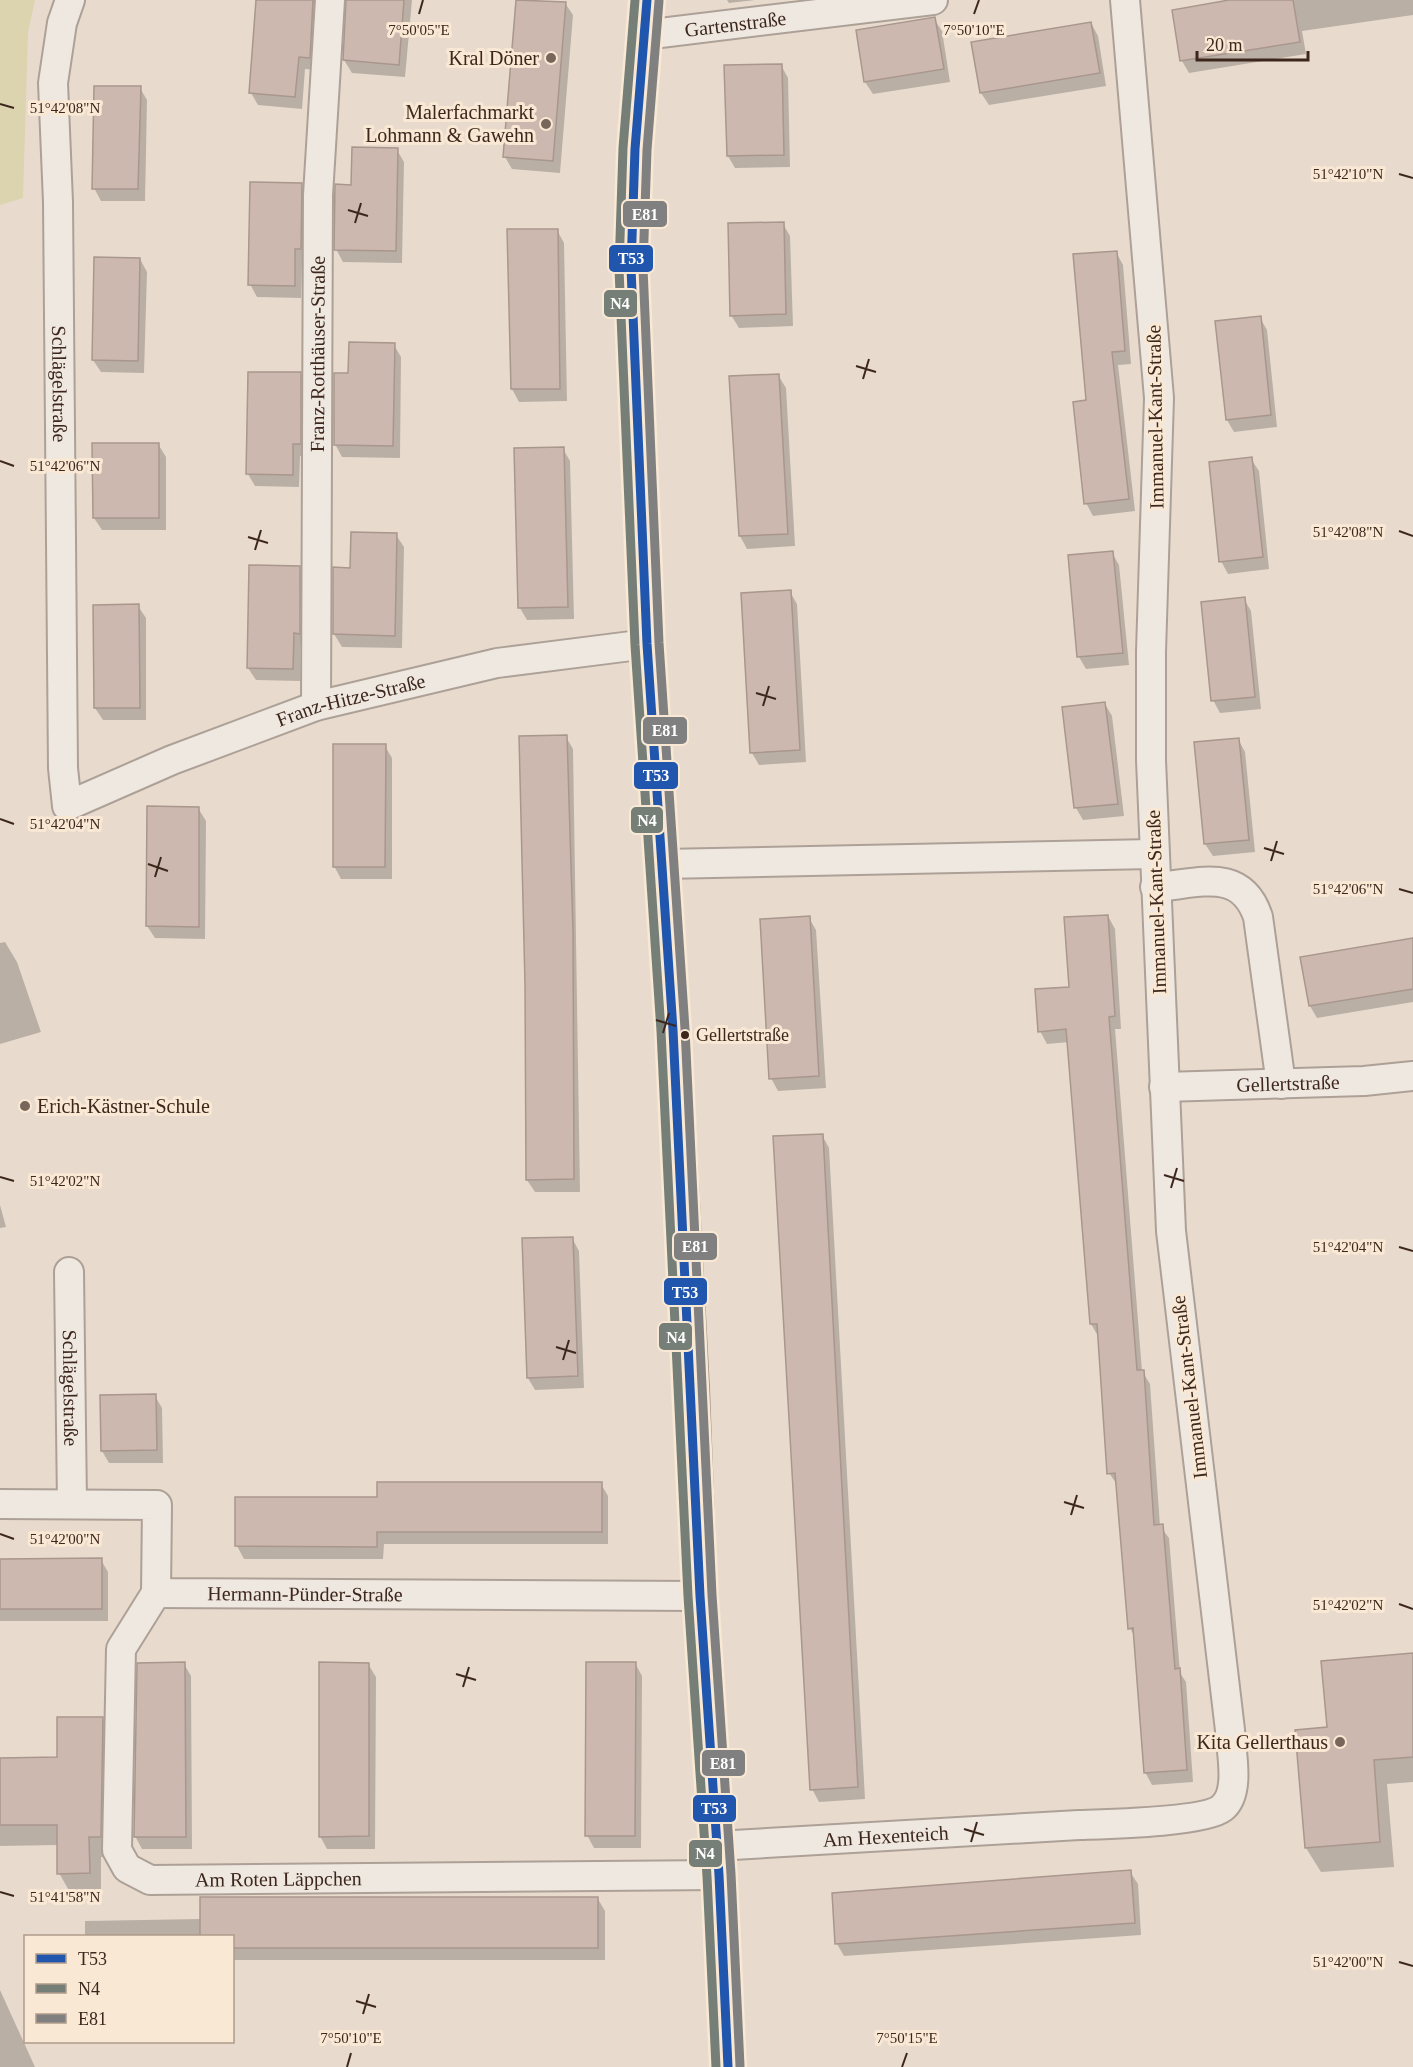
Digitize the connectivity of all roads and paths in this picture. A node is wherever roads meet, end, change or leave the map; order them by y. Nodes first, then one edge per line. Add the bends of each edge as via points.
1 (70, 0) edge
2 (330, 0) edge
3 (647, 0) edge
4 (933, 0) edge
5 (1125, 0) edge
6 (644, 35) junction
7 (647, 644) junction
8 (316, 706) junction
9 (67, 806) joint
10 (1153, 854) junction
11 (663, 864) junction
12 (1155, 887) junction
13 (1413, 1076) edge
14 (1281, 1084) junction
15 (1164, 1087) junction
16 (69, 1272) dead end
17 (0, 1504) edge
18 (72, 1504) junction
19 (156, 1593) junction
20 (700, 1596) junction
21 (1229, 1802) joint
22 (718, 1860) junction
23 (728, 2067) edge

1 - 9 street, Schlägelstraße via 62,23 53,83
2 - 8 street, Franz-Rotthäuser-Straße via 318,195
3 - 6 street
4 - 6 street, Gartenstraße
5 - 10 street, Immanuel-Kant-Straße via 1159,398 1151,651
6 - 7 street via 631,268
7 - 8 street, Franz-Hitze-Straße via 497,663
7 - 11 street
8 - 9 street, Franz-Hitze-Straße via 172,760
10 - 11 street
10 - 12 street, Immanuel-Kant-Straße
11 - 20 street
12 - 14 street via 1221,882 1238,886 1250,897 1258,917
12 - 15 street, Immanuel-Kant-Straße
13 - 14 street, Gellertstraße
14 - 15 street, Gellertstraße
15 - 21 street, Immanuel-Kant-Straße via 1171,1231 1230,1730
16 - 18 street, Schlägelstraße
17 - 18 street
18 - 19 street via 157,1505
19 - 20 street, Hermann-Pünder-Straße
19 - 22 street, Am Roten Läppchen via 121,1649 117,1850 127,1868 150,1880
20 - 22 street
21 - 22 street, Am Hexenteich via 1220,1811 1206,1815
22 - 23 street

